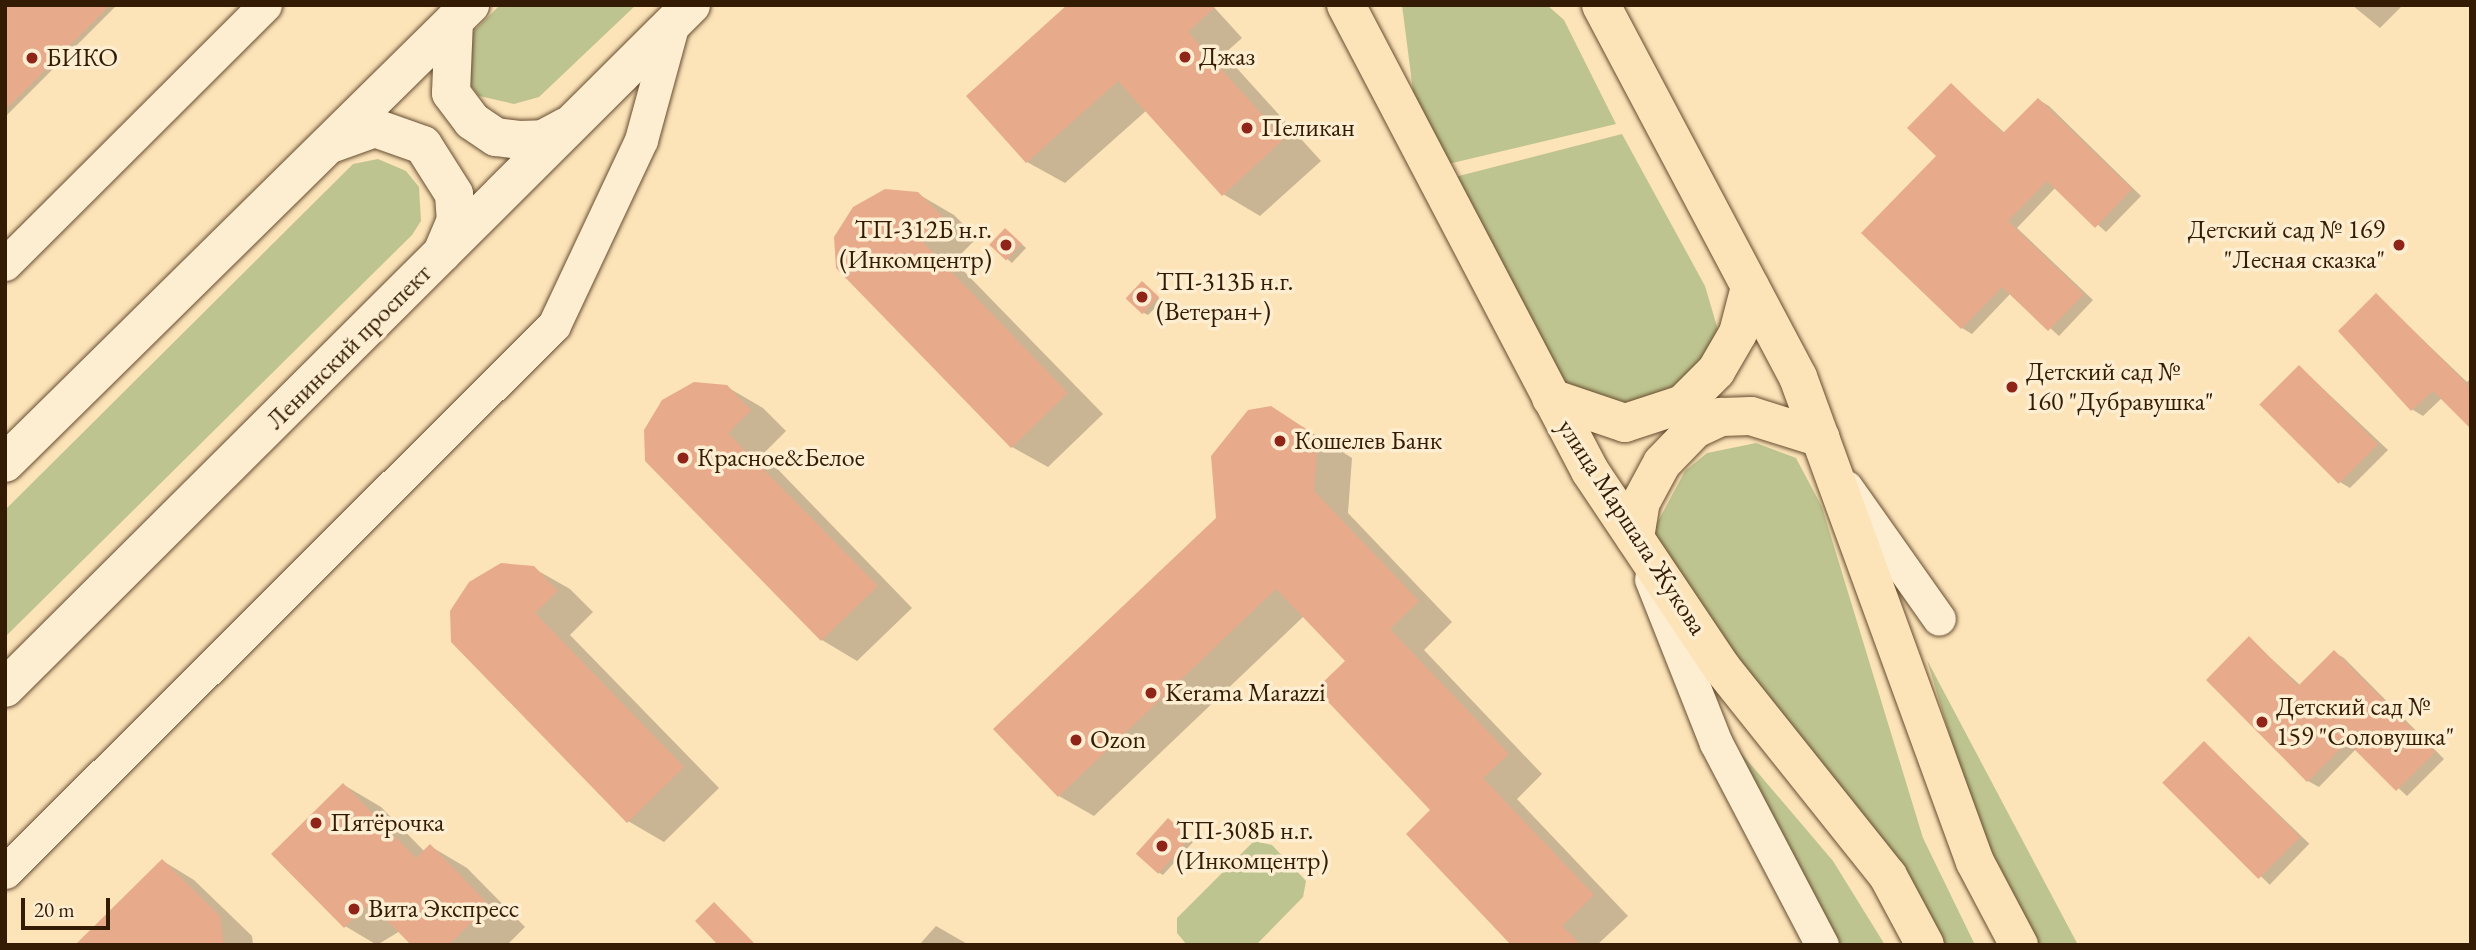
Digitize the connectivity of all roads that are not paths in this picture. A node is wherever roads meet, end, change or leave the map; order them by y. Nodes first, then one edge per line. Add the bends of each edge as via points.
1 (265, 5) edge
2 (1346, 5) edge
3 (1601, 5) edge
4 (462, 13) edge
5 (682, 14) edge
6 (574, 121) junction
7 (331, 144) junction
8 (439, 258) junction
9 (5, 264) edge
10 (1750, 287) junction
11 (1551, 398) junction
12 (1825, 451) junction
13 (5, 463) edge
14 (1635, 538) junction
15 (1939, 619) dead end
16 (5, 688) edge
17 (5, 872) edge
18 (1822, 945) edge
19 (1925, 945) edge
20 (2018, 945) edge

1 - 9 street
2 - 11 main road, улица Маршала Жукова
3 - 10 main road
4 - 6 main road via 451,93 472,121 496,137 520,140 543,139
4 - 7 main road
5 - 6 main road, Ленинский проспект
5 - 17 street via 641,140 554,325
6 - 8 main road, Ленинский проспект
7 - 8 main road via 375,128 423,145 454,194 456,220
7 - 13 main road
8 - 16 main road, Ленинский проспект
10 - 11 main road via 1738,333 1716,372 1683,404 1625,423
10 - 12 main road via 1798,377
11 - 14 main road, улица Маршала Жукова
12 - 14 main road via 1751,416 1721,417 1695,429 1662,463 1642,502
12 - 15 street
12 - 20 main road via 1975,862
14 - 18 street via 1716,743
14 - 19 main road, улица Маршала Жукова via 1722,668 1888,876

